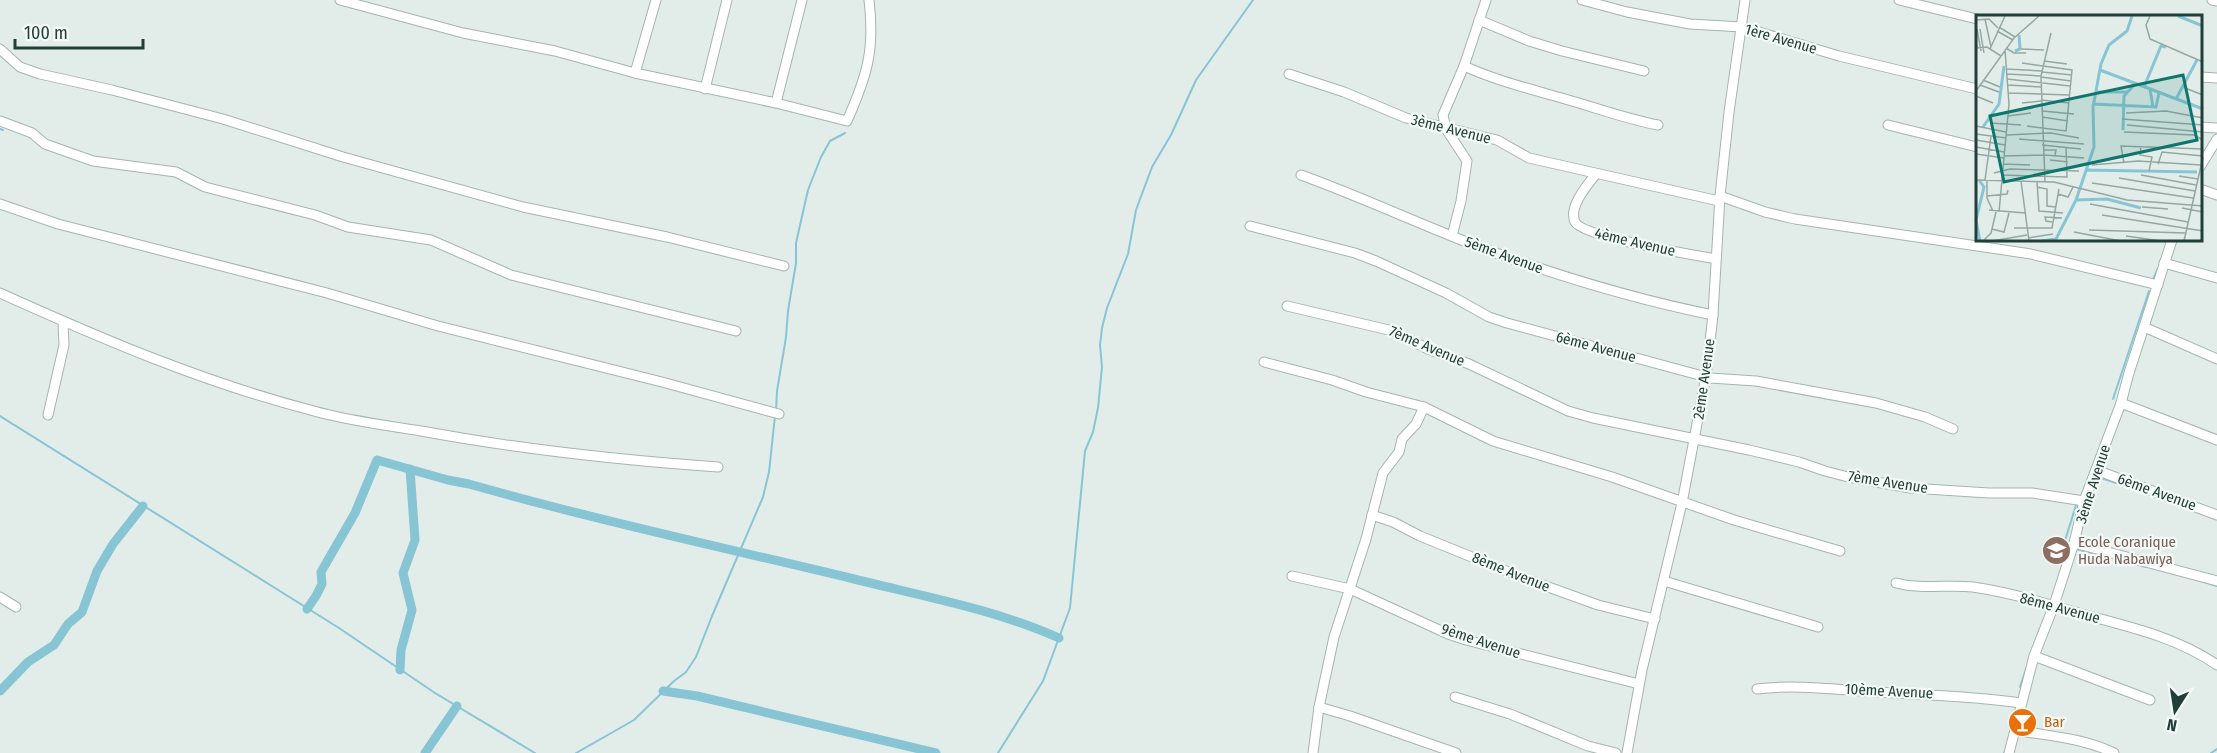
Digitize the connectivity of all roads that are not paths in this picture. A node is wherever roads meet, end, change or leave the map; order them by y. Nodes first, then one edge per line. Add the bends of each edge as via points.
1 (340, 0) edge
2 (656, 0) edge
3 (727, 0) edge
4 (802, 0) edge
5 (869, 0) edge
6 (1486, 0) edge
7 (1582, 0) edge
8 (1745, 0) edge
9 (1899, 0) edge
10 (2211, 0) edge
11 (2217, 1) edge
12 (1976, 19) edge
13 (1479, 20) junction
14 (1742, 27) junction
15 (0, 49) edge
16 (1464, 66) junction
17 (1644, 71) dead end
18 (635, 73) junction
19 (1289, 74) dead end
20 (2202, 77) edge
21 (2217, 78) edge
22 (705, 89) junction
23 (1976, 89) edge
24 (776, 104) junction
25 (0, 121) edge
26 (1887, 124) dead end
27 (1659, 125) dead end
28 (2202, 127) edge
29 (2217, 128) edge
30 (1446, 129) junction
31 (2217, 139) edge
32 (1976, 147) edge
33 (2202, 164) edge
34 (1596, 174) junction
35 (1301, 175) dead end
36 (2202, 190) edge
37 (2217, 195) edge
38 (1719, 199) junction
39 (0, 204) edge
40 (1250, 226) dead end
41 (1452, 236) junction
42 (2171, 242) edge
43 (1716, 259) junction
44 (2164, 263) junction
45 (784, 266) dead end
46 (2217, 278) edge
47 (2158, 285) junction
48 (0, 293) edge
49 (1287, 306) dead end
50 (1713, 315) junction
51 (63, 322) junction
52 (2144, 327) junction
53 (736, 331) dead end
54 (2217, 359) edge
55 (1264, 362) dead end
56 (1706, 376) junction
57 (2121, 404) junction
58 (1424, 407) junction
59 (776, 414) dead end
60 (48, 415) dead end
61 (1953, 429) dead end
62 (1695, 440) junction
63 (2217, 440) edge
64 (718, 467) dead end
65 (2096, 470) junction
66 (2085, 501) junction
67 (1682, 503) junction
68 (1372, 514) junction
69 (2217, 515) edge
70 (2074, 543) junction
71 (1840, 551) dead end
72 (1293, 576) dead end
73 (1664, 580) junction
74 (2217, 581) edge
75 (1896, 583) dead end
76 (1350, 589) junction
77 (0, 597) edge
78 (2054, 605) junction
79 (16, 607) dead end
80 (1655, 619) junction
81 (1818, 627) dead end
82 (2034, 656) junction
83 (2217, 665) edge
84 (1639, 684) junction
85 (1757, 689) dead end
86 (1455, 697) dead end
87 (2150, 700) dead end
88 (2021, 703) junction
89 (1318, 707) junction
90 (2015, 730) junction
91 (1313, 753) edge
92 (1456, 753) edge
93 (1616, 753) edge
94 (1627, 753) edge
95 (2009, 753) edge
96 (2114, 753) edge

1 - 18 street
2 - 18 street
3 - 22 street
4 - 24 street
5 - 24 street via 871,53 847,122
6 - 13 street
7 - 14 street, 1ère Avenue via 1690,24
8 - 14 street, 2ème Avenue
9 - 12 street
10 - 11 street
13 - 16 street
13 - 17 street via 1529,41
14 - 23 street, 1ère Avenue via 1839,56
14 - 38 street, 2ème Avenue
15 - 45 street via 20,67 40,74 223,118 343,157 523,207
16 - 27 street via 1523,88
16 - 30 street via 1443,115
18 - 22 street
19 - 30 street, 3ème Avenue
20 - 21 street
22 - 24 street
25 - 53 street via 26,129 45,144 82,158 176,172 205,187 348,227 431,240 511,275
26 - 32 street
28 - 29 street
30 - 34 street, 3ème Avenue via 1504,143 1529,158
30 - 41 street via 1467,160
31 - 33 street
34 - 38 street, 3ème Avenue
34 - 43 street, 4ème Avenue via 1581,193 1573,217 1582,229
35 - 41 street, 5ème Avenue
36 - 37 street
38 - 43 street, 2ème Avenue
38 - 47 street, 3ème Avenue via 1795,219 2031,254
39 - 59 street via 58,224
40 - 56 street, 6ème Avenue via 1376,261 1498,320
41 - 50 street, 5ème Avenue via 1586,285
42 - 44 street, 3ème Avenue
43 - 50 street, 2ème Avenue
44 - 46 street
44 - 47 street, 3ème Avenue
47 - 52 street, 3ème Avenue
48 - 51 street
49 - 62 street, 7ème Avenue via 1393,331 1568,411
50 - 56 street, 2ème Avenue
51 - 60 street via 64,345
51 - 64 street via 230,387 316,412 505,446
52 - 54 street
52 - 57 street, 3ème Avenue
55 - 58 street
56 - 61 street, 6ème Avenue via 1857,399 1925,417
56 - 62 street, 2ème Avenue
57 - 63 street
57 - 65 street, 3ème Avenue
58 - 67 street via 1493,441
58 - 68 street via 1383,472
62 - 66 street, 7ème Avenue via 1910,488 2032,493
62 - 67 street, 2ème Avenue
65 - 66 street, 3ème Avenue
65 - 69 street, 6ème Avenue
66 - 70 street, 3ème Avenue
67 - 71 street
67 - 73 street, 2ème Avenue
68 - 76 street
68 - 80 street, 8ème Avenue via 1532,581 1598,605
70 - 74 street
70 - 78 street, 3ème Avenue
72 - 76 street, 9ème Avenue
73 - 80 street, 2ème Avenue
73 - 81 street
75 - 78 street, 8ème Avenue via 1925,588 1972,587
76 - 84 street, 9ème Avenue via 1448,634
76 - 89 street via 1339,618
77 - 79 street
78 - 82 street, 3ème Avenue
78 - 83 street, 8ème Avenue via 2161,637
80 - 84 street, 2ème Avenue
82 - 87 street
82 - 88 street, 3ème Avenue
84 - 94 street, 2ème Avenue
85 - 88 street, 10ème Avenue via 1834,688
86 - 93 street
88 - 90 street, 3ème Avenue
89 - 91 street
89 - 92 street
90 - 95 street, 3ème Avenue
90 - 96 street via 2069,739

